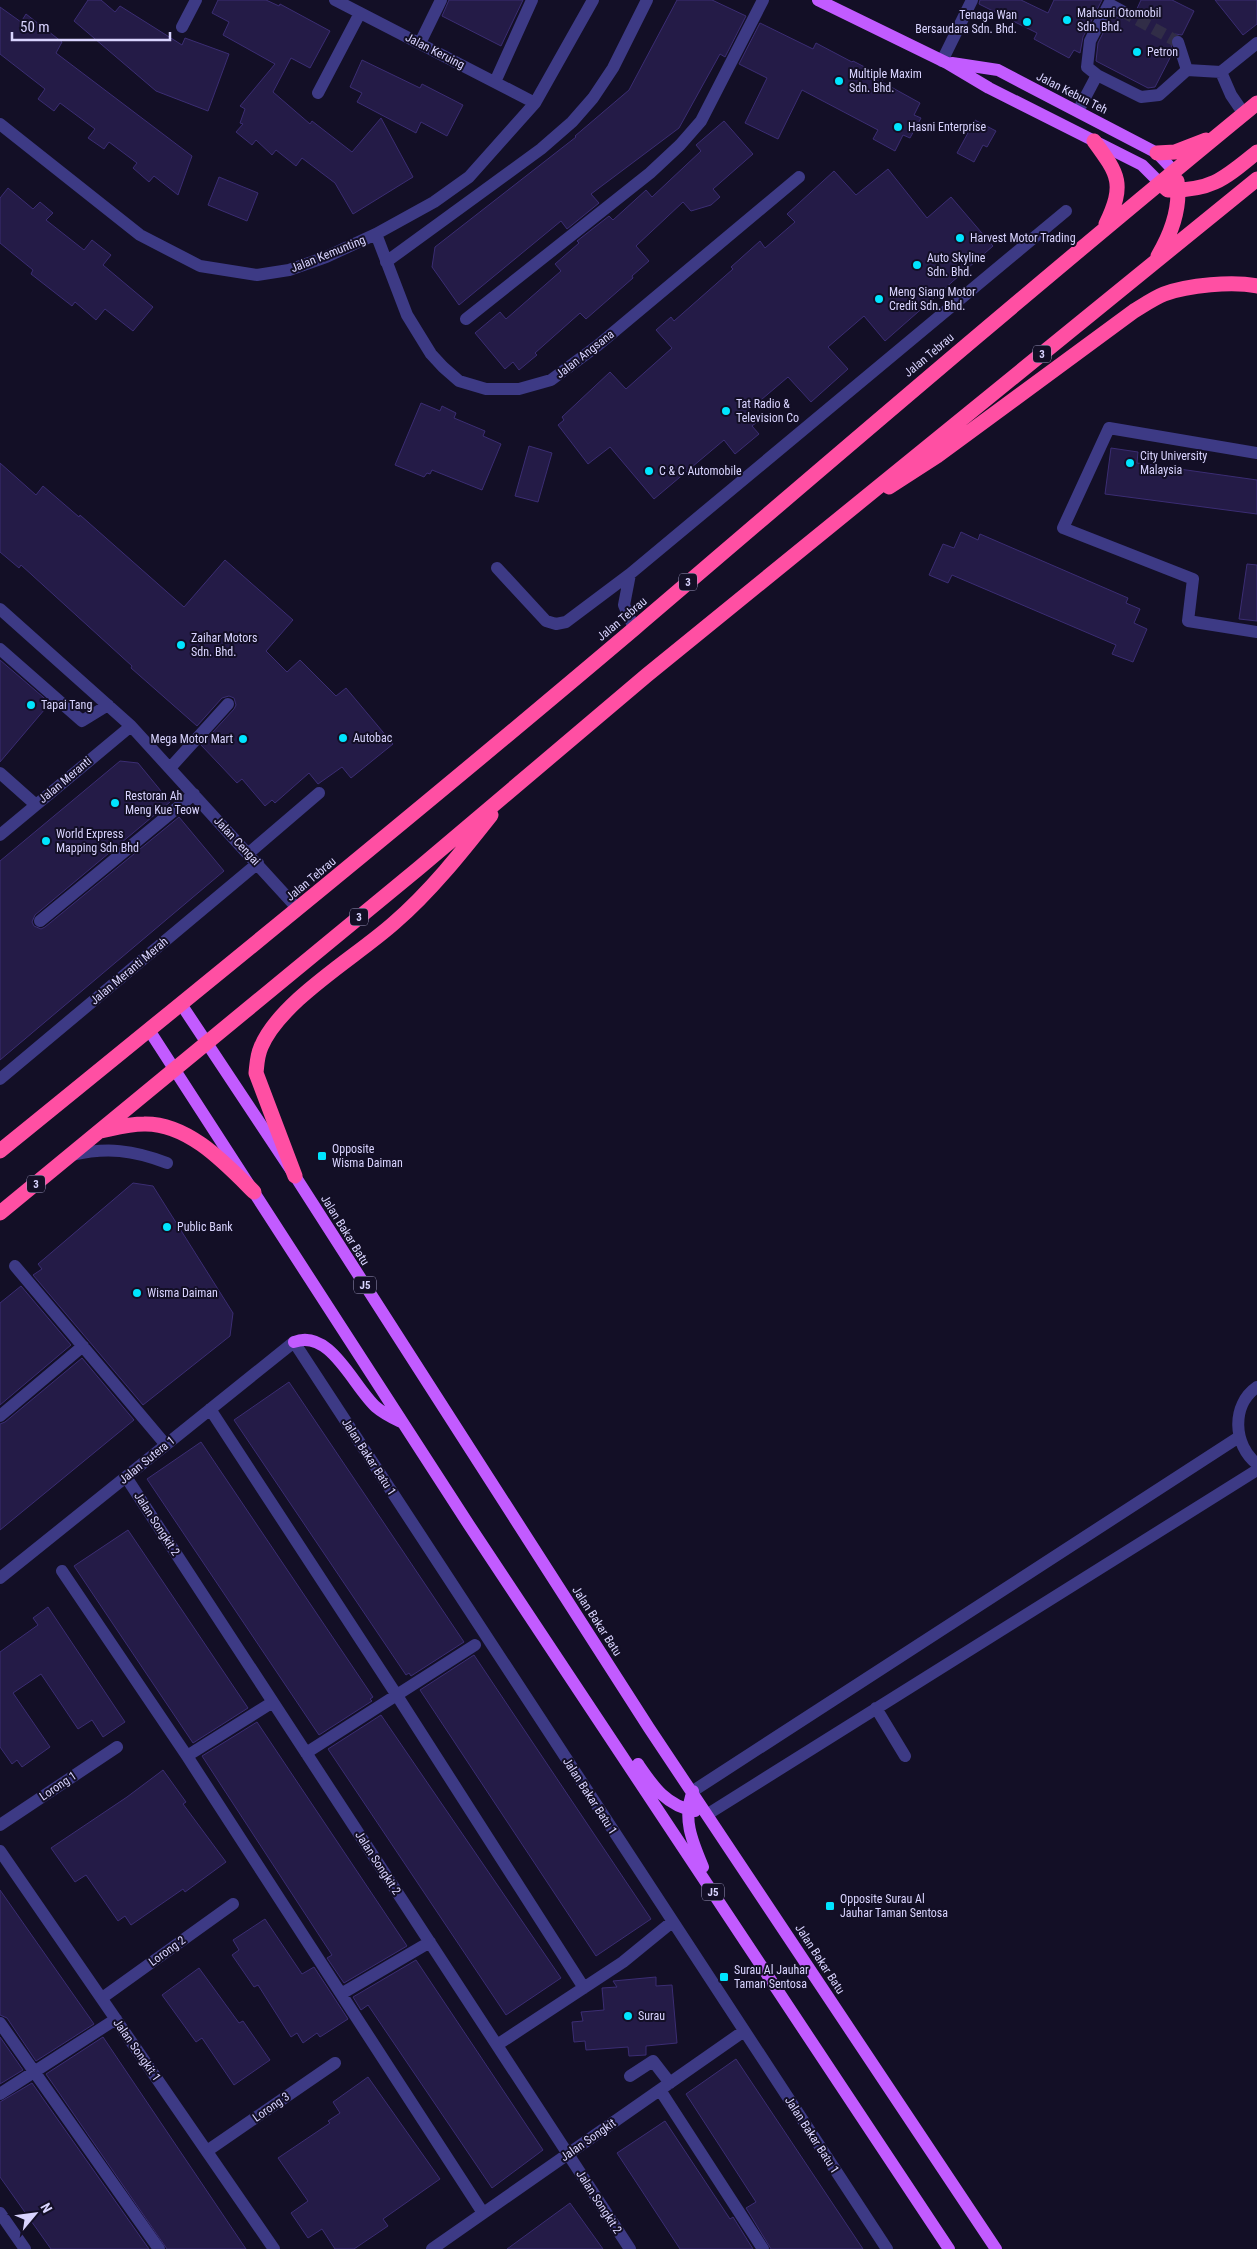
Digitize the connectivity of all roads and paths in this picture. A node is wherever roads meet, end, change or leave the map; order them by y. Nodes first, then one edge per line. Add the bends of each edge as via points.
1 (196, 0) edge
2 (335, 0) edge
3 (441, 0) edge
4 (532, 0) edge
5 (593, 0) edge
6 (647, 0) edge
7 (763, 0) edge
8 (818, 0) edge
9 (972, 0) edge
10 (1122, 11) tunnel mouth
11 (360, 13) junction
12 (182, 27) dead end
13 (420, 42) junction
14 (1178, 42) tunnel mouth
15 (1257, 44) edge
16 (944, 62) junction
17 (1187, 70) junction
18 (1221, 72) junction
19 (1096, 75) junction
20 (495, 82) junction
21 (318, 92) dead end
22 (535, 103) junction
23 (1257, 103) edge
24 (1078, 111) junction
25 (1244, 114) junction
26 (0, 124) edge
27 (1218, 135) junction
28 (1094, 142) junction
29 (1257, 152) edge
30 (1157, 153) junction
31 (1174, 171) junction
32 (799, 177) dead end
33 (1257, 178) edge
34 (1160, 182) junction
35 (1178, 190) junction
36 (1066, 211) dead end
37 (1104, 228) junction
38 (376, 234) junction
39 (386, 262) junction
40 (1154, 264) junction
41 (1257, 286) edge
42 (466, 319) dead end
43 (1257, 453) edge
44 (849, 510) junction
45 (497, 568) dead end
46 (630, 574) junction
47 (0, 609) edge
48 (634, 628) junction
49 (1257, 632) edge
50 (0, 649) edge
51 (228, 704) dead end
52 (108, 705) junction
53 (131, 726) junction
54 (170, 768) junction
55 (0, 773) edge
56 (510, 790) junction
57 (194, 794) junction
58 (319, 794) dead end
59 (36, 805) junction
60 (0, 834) edge
61 (249, 853) junction
62 (258, 863) junction
63 (298, 909) junction
64 (40, 921) dead end
65 (180, 1004) junction
66 (150, 1030) junction
67 (207, 1042) junction
68 (176, 1069) junction
69 (0, 1079) edge
70 (99, 1131) junction
71 (0, 1150) edge
72 (72, 1155) junction
73 (167, 1163) dead end
74 (295, 1176) junction
75 (254, 1192) junction
76 (0, 1213) edge
77 (15, 1266) dead end
78 (294, 1342) junction
79 (83, 1346) junction
80 (1257, 1387) edge
81 (210, 1409) junction
82 (0, 1416) edge
83 (403, 1422) junction
84 (1239, 1437) junction
85 (166, 1445) junction
86 (1257, 1464) edge
87 (1257, 1470) edge
88 (126, 1477) junction
89 (469, 1525) junction
90 (62, 1571) dead end
91 (0, 1578) edge
92 (475, 1645) dead end
93 (396, 1694) junction
94 (273, 1702) junction
95 (876, 1708) junction
96 (117, 1747) dead end
97 (306, 1753) junction
98 (187, 1756) junction
99 (905, 1756) dead end
100 (693, 1791) junction
101 (688, 1810) junction
102 (708, 1814) junction
103 (0, 1825) edge
104 (0, 1850) edge
105 (233, 1904) dead end
106 (672, 1922) junction
107 (430, 1942) junction
108 (584, 1988) junction
109 (341, 1994) junction
110 (102, 1998) junction
111 (116, 2019) junction
112 (0, 2023) edge
113 (744, 2031) junction
114 (497, 2045) junction
115 (335, 2063) dead end
116 (34, 2072) junction
117 (630, 2076) dead end
118 (665, 2087) junction
119 (0, 2094) edge
120 (207, 2151) junction
121 (568, 2154) junction
122 (918, 2201) junction
123 (0, 2213) edge
124 (483, 2214) junction
125 (627, 2248) edge
126 (25, 2249) edge
127 (159, 2249) edge
128 (274, 2249) edge
129 (432, 2249) edge
130 (763, 2249) edge
131 (887, 2249) edge
132 (949, 2249) edge
133 (996, 2249) edge

1 - 12 street
2 - 11 street, Jalan Keruing
3 - 13 street
4 - 20 street
5 - 22 street, Jalan Kemunting
6 - 39 street via 613,68 572,122 541,149
7 - 42 street via 701,121 680,145 650,173
8 - 16 main road, Jalan Kebun Teh
9 - 16 street
10 - 19 street via 1109,4 1090,41 1087,67
11 - 13 street, Jalan Keruing
11 - 21 street
13 - 20 street, Jalan Keruing
14 - 17 street
15 - 18 street
16 - 24 main road, Jalan Kebun Teh via 998,70
16 - 28 main road, Jalan Kebun Teh
17 - 18 street
17 - 19 street via 1158,95 1141,97
18 - 25 street
19 - 24 street
20 - 22 street, Jalan Keruing
22 - 38 street, Jalan Kemunting via 469,177 434,202
23 - 25 highway, Jalan Tebrau / 3
24 - 30 main road, Jalan Kebun Teh
25 - 27 highway, Jalan Tebrau / 3
26 - 38 street, Jalan Kemunting via 140,235 200,266 257,275 289,270
27 - 30 highway via 1175,152
27 - 31 highway, Jalan Tebrau / 3
28 - 34 main road, Jalan Kebun Teh via 1142,166
28 - 37 highway via 1116,174 1118,190 1115,206
29 - 35 highway via 1226,178 1203,187
30 - 31 main road, Jalan Kebun Teh
31 - 34 highway, Jalan Tebrau / 3
31 - 35 highway
32 - 39 street, Jalan Angsana via 596,346 551,380 519,389 486,389 459,381 443,367 407,315
33 - 40 highway, 3
34 - 35 highway via 1168,190
34 - 37 highway, Jalan Tebrau / 3
35 - 40 highway via 1177,208 1168,239
36 - 46 street
37 - 48 highway, Jalan Tebrau / 3
38 - 39 street, Jalan Angsana
40 - 44 highway, 3
41 - 44 highway via 1206,286 1164,294 1134,311 937,456
43 - 49 street via 1109,428 1063,528 1193,579 1188,621
44 - 56 highway, 3
45 - 46 street via 546,622 556,624 566,622
46 - 48 street via 624,605
47 - 52 street, Jalan Cengai
48 - 63 highway, Jalan Tebrau / 3
50 - 52 street via 82,721
51 - 54 street
52 - 53 street, Jalan Cengai
53 - 54 street, Jalan Cengai
53 - 59 street, Jalan Meranti
54 - 57 street, Jalan Cengai
55 - 59 street
56 - 67 highway, 3
56 - 74 highway via 435,881 395,923 294,1003 276,1022 261,1046 256,1073
57 - 61 street, Jalan Cengai
57 - 64 street
58 - 61 street
59 - 60 street, Jalan Meranti
61 - 62 street, Jalan Cengai
62 - 63 street, Jalan Cengai
62 - 69 street, Jalan Meranti Merah
63 - 65 highway, Jalan Tebrau / 3
65 - 66 highway, Jalan Tebrau / 3
65 - 67 main road, Jalan Bakar Batu / J5
66 - 68 main road, J5
66 - 71 highway, Jalan Tebrau / 3
67 - 68 highway, 3
67 - 74 main road, Jalan Bakar Batu / J5
68 - 70 highway, 3
68 - 75 main road, J5
70 - 72 highway, 3
70 - 75 highway via 144,1124 179,1132 215,1156
72 - 73 street via 93,1150 115,1150
72 - 76 highway, 3
74 - 100 main road, Jalan Bakar Batu / J5 via 649,1728
75 - 83 main road, J5
77 - 79 street
78 - 81 street, Jalan Sutera 1
78 - 83 main road via 303,1339 316,1341 329,1349 376,1407
78 - 106 street, Jalan Bakar Batu 1
79 - 82 street
79 - 85 street
80 - 84 street via 1243,1404 1238,1420
81 - 85 street, Jalan Sutera 1
81 - 93 street
83 - 89 main road, J5
84 - 86 street
84 - 100 street
85 - 88 street, Jalan Sutera 1
87 - 95 street
88 - 91 street, Jalan Sutera 1
88 - 94 street, Jalan Songkit 2
89 - 101 main road via 547,1628 656,1790 666,1800
89 - 122 main road, J5
90 - 98 street
92 - 93 street
93 - 97 street
93 - 108 street
94 - 97 street, Jalan Songkit 2
94 - 98 street
95 - 99 street
95 - 102 street
96 - 103 street, Lorong 1
97 - 107 street, Jalan Songkit 2
98 - 109 street
100 - 101 main road
100 - 102 main road, Jalan Bakar Batu / J5
101 - 102 main road
101 - 122 main road via 689,1830 703,1867 847,2083
102 - 133 main road, Jalan Bakar Batu / J5
104 - 110 street, Jalan Songkit 1
105 - 110 street, Lorong 2
106 - 108 street via 623,1962
106 - 113 street, Jalan Bakar Batu 1
107 - 109 street
107 - 114 street, Jalan Songkit 2
108 - 114 street
109 - 124 street
110 - 111 street, Jalan Songkit 1
111 - 116 street
111 - 120 street, Jalan Songkit 1
112 - 116 street
113 - 118 street, Jalan Songkit
113 - 131 street, Jalan Bakar Batu 1
114 - 121 street, Jalan Songkit 2
115 - 120 street, Lorong 3
116 - 119 street
116 - 127 street
117 - 118 street via 653,2061
118 - 121 street, Jalan Songkit
118 - 130 street
120 - 128 street, Jalan Songkit 1
121 - 124 street, Jalan Songkit
121 - 125 street, Jalan Songkit 2
122 - 132 main road, J5
123 - 126 street
124 - 129 street, Jalan Songkit

